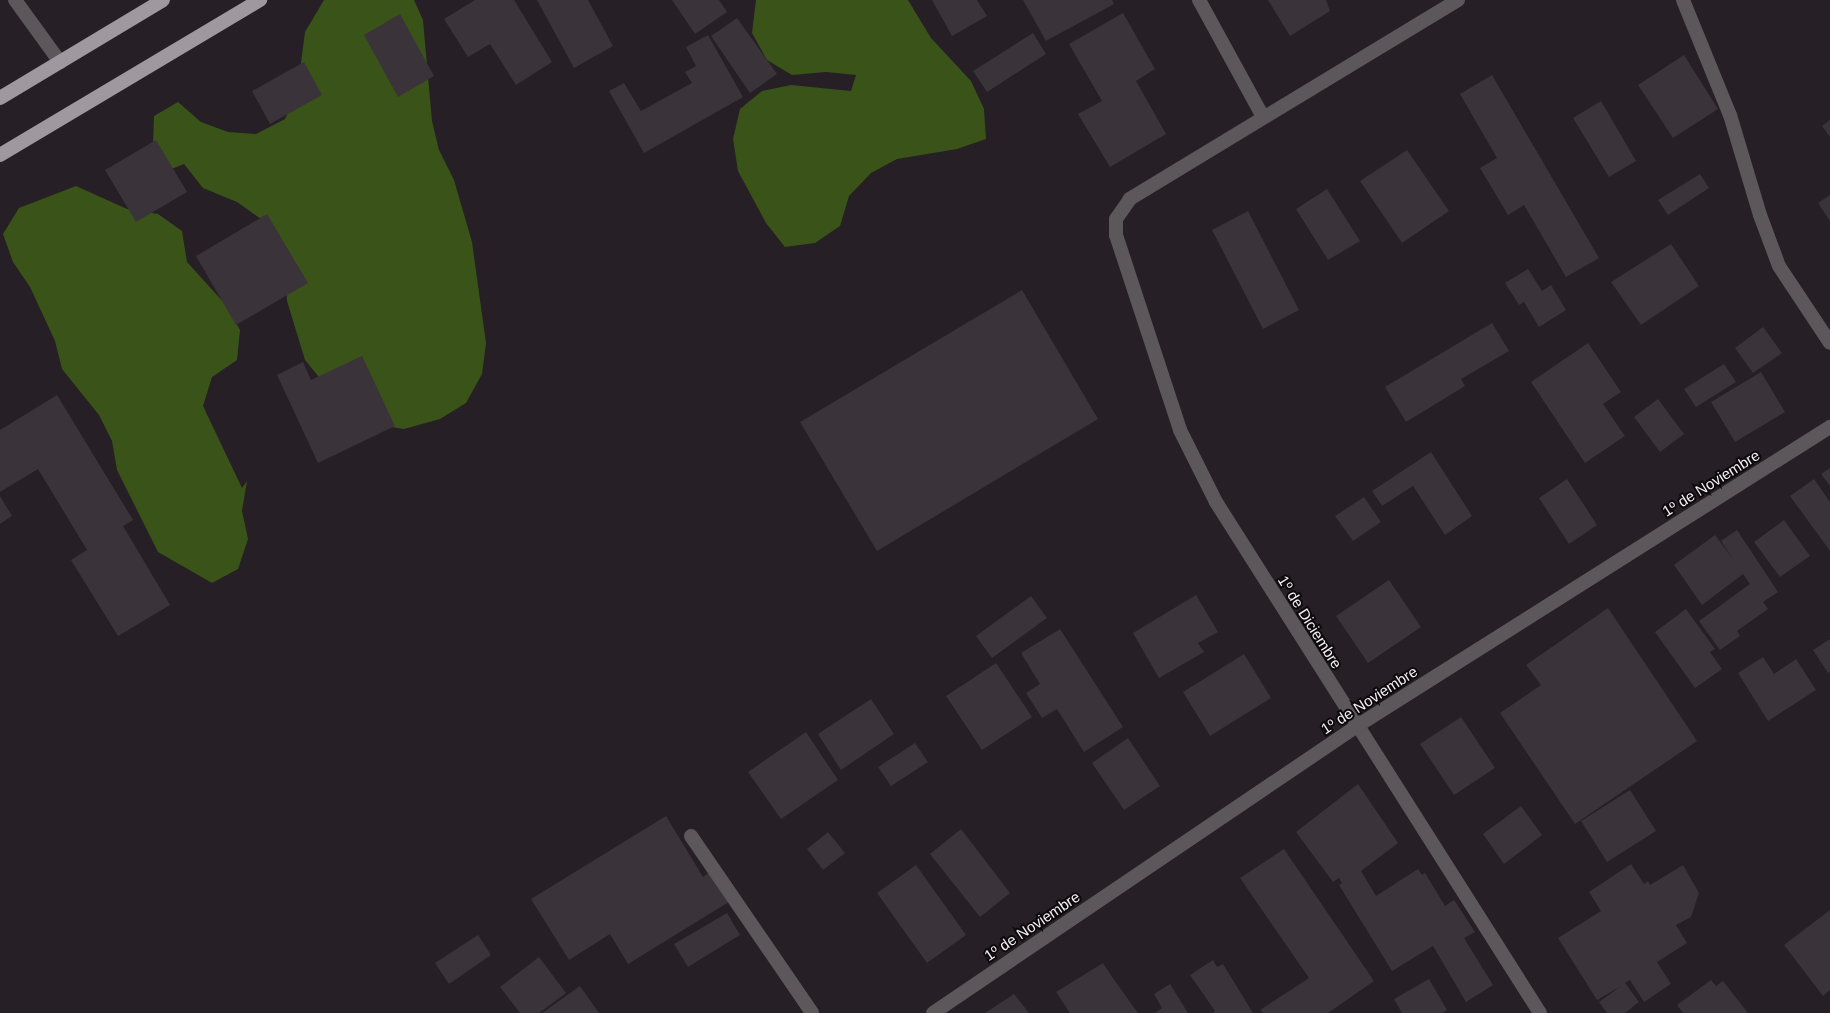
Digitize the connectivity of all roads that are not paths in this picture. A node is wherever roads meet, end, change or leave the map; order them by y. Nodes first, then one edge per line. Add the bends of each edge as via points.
1 (15, 0) edge
2 (163, 0) edge
3 (260, 0) edge
4 (1198, 0) edge
5 (1458, 0) edge
6 (1683, 0) edge
7 (60, 62) junction
8 (0, 98) edge
9 (1263, 117) junction
10 (0, 154) edge
11 (1830, 343) edge
12 (1830, 427) edge
13 (1357, 726) junction
14 (691, 836) dead end
15 (812, 1013) edge
16 (933, 1013) edge
17 (1540, 1013) edge

1 - 7 street
2 - 7 highway
3 - 10 highway
4 - 9 street
5 - 9 street
6 - 11 street via 1730,115 1779,266
7 - 8 highway
9 - 13 street, 1º de Diciembre via 1130,199 1116,219 1116,235 1180,430 1216,502
12 - 13 street, 1º de Noviembre
13 - 16 street, 1º de Noviembre
13 - 17 street, 1º de Diciembre
14 - 15 street

